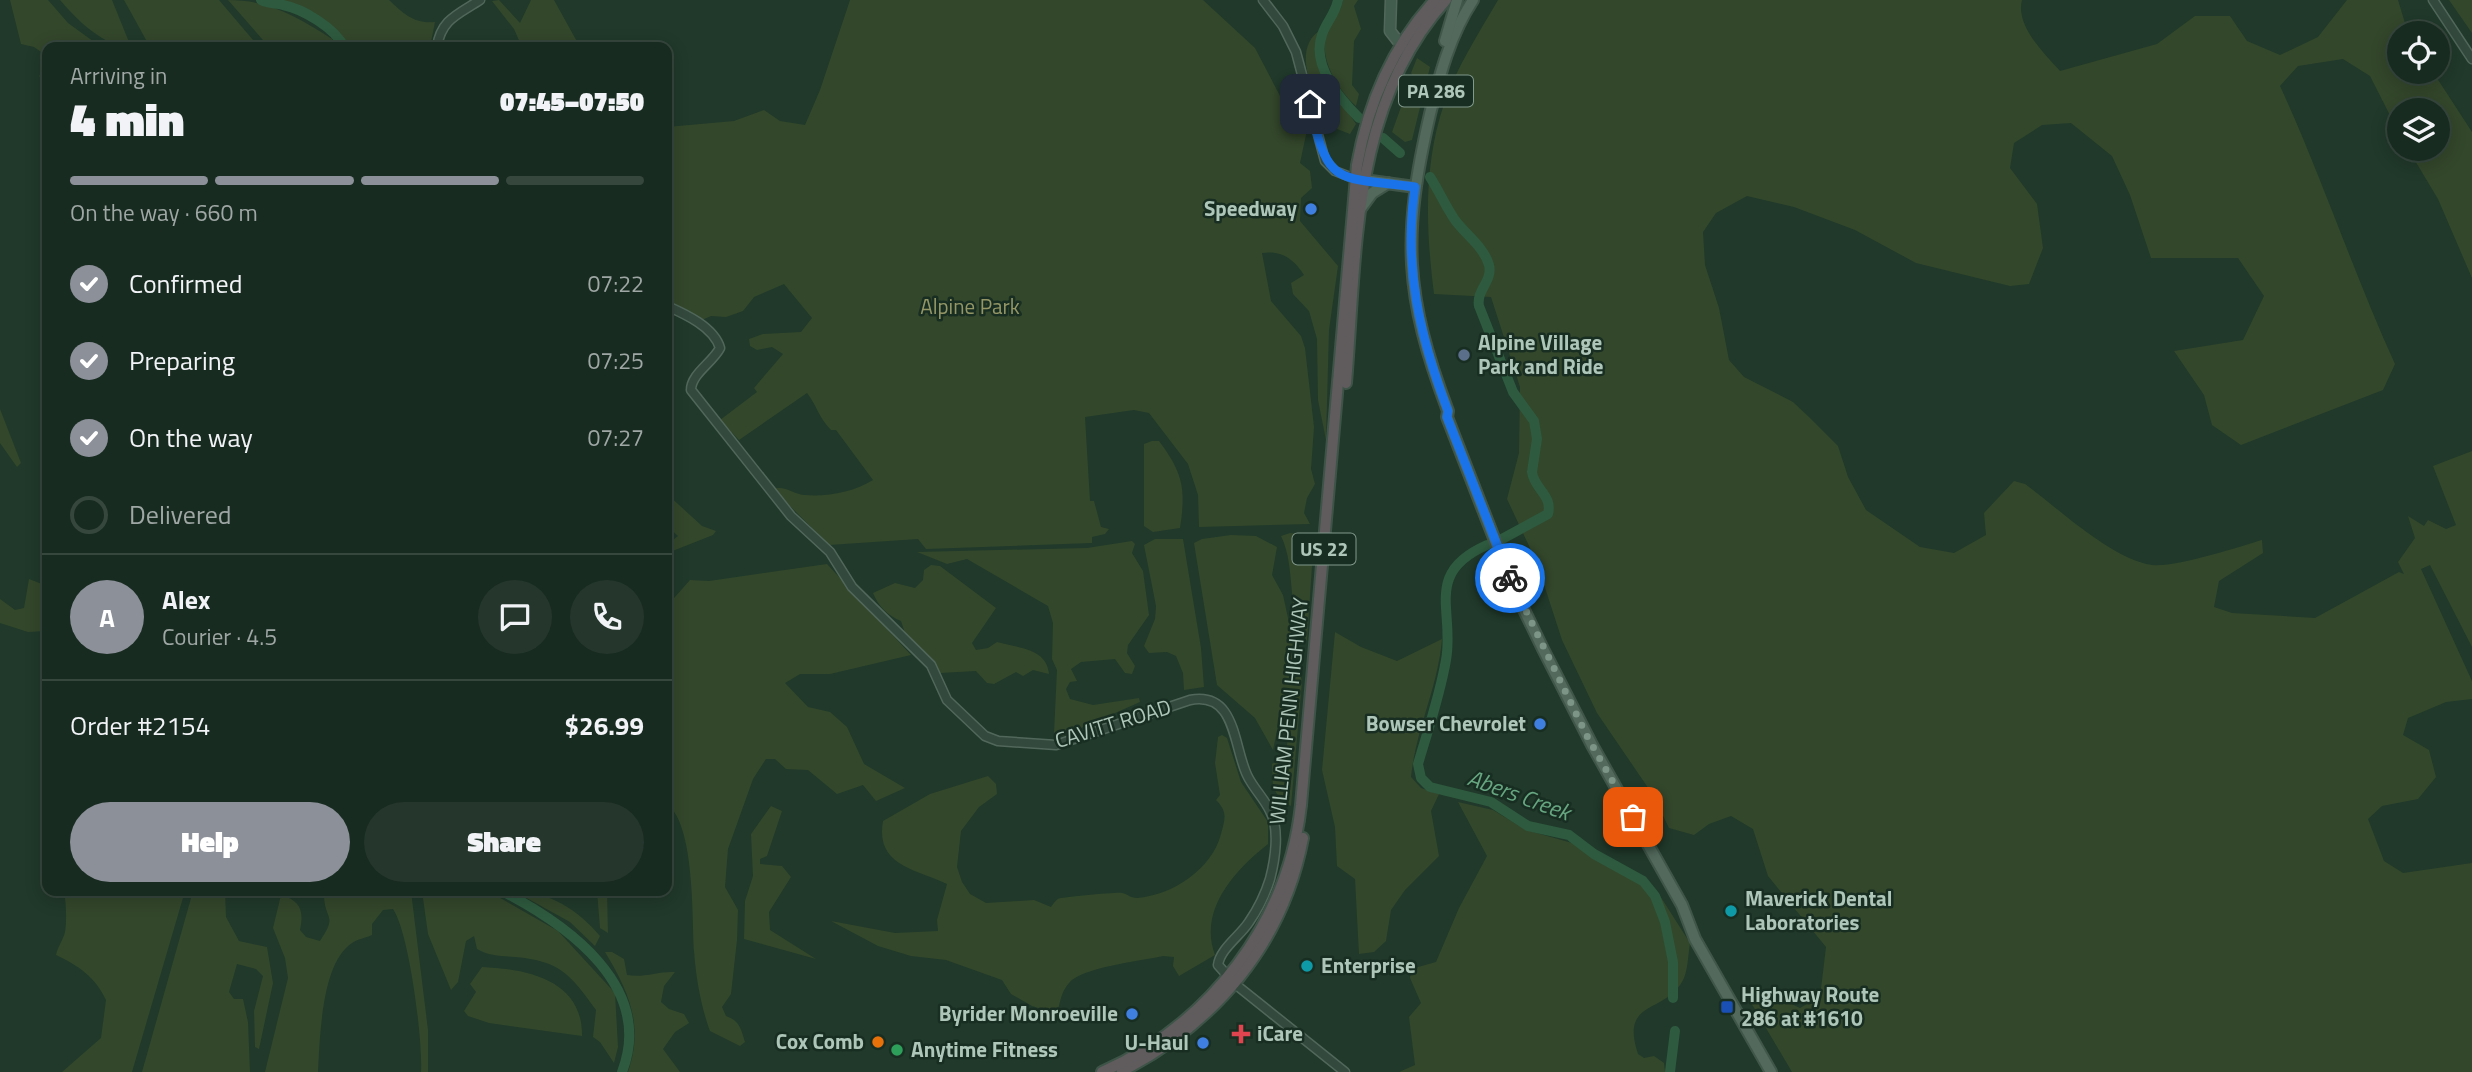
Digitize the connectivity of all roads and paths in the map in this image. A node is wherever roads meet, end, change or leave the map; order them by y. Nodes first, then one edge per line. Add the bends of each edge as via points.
1 (480, 0) edge
2 (1263, 0) edge
3 (1391, 0) edge
4 (1435, 0) edge
5 (1446, 0) edge
6 (1457, 0) edge
7 (1473, 0) edge
8 (2433, 0) edge
9 (439, 42) edge
10 (1404, 49) junction
11 (2472, 59) edge
12 (1360, 180) junction
13 (1388, 183) junction
14 (1411, 186) junction
15 (1362, 208) junction
16 (672, 308) edge
17 (1231, 981) junction
18 (1102, 1072) edge
19 (1120, 1072) edge
20 (1346, 1072) edge
21 (1771, 1072) edge

1 - 9 street via 454,14
2 - 12 street via 1296,52 1323,156 1335,172
3 - 10 main road via 1389,27
4 - 10 highway, WILLIAM PENN HIGHWAY / US 22
5 - 10 highway, WILLIAM PENN HIGHWAY / US 22
6 - 14 main road, PA 286
7 - 14 main road, PA 286 via 1443,66
8 - 11 street
10 - 12 highway, WILLIAM PENN HIGHWAY / US 22 via 1373,105
12 - 13 main road
12 - 15 highway, WILLIAM PENN HIGHWAY / US 22
12 - 17 highway, WILLIAM PENN HIGHWAY / US 22 via 1300,816 1276,899
13 - 14 main road
13 - 15 main road via 1372,193
14 - 21 main road, PA 286 via 1404,241 1409,307 1442,414 1543,649 1682,905 1695,939
15 - 17 highway, WILLIAM PENN HIGHWAY / US 22 via 1305,830 1282,907 1256,955
16 - 17 street, CAVITT ROAD via 718,341 720,348 695,377 691,390 791,516 830,552 852,587 930,665 947,700 985,736 1056,745 1190,700 1208,699 1223,708 1247,775 1272,813 1275,842 1264,897 1219,960 1219,968
17 - 18 highway, WILLIAM PENN HIGHWAY / US 22 via 1166,1037
17 - 19 highway, WILLIAM PENN HIGHWAY / US 22 via 1189,1030
17 - 20 street

